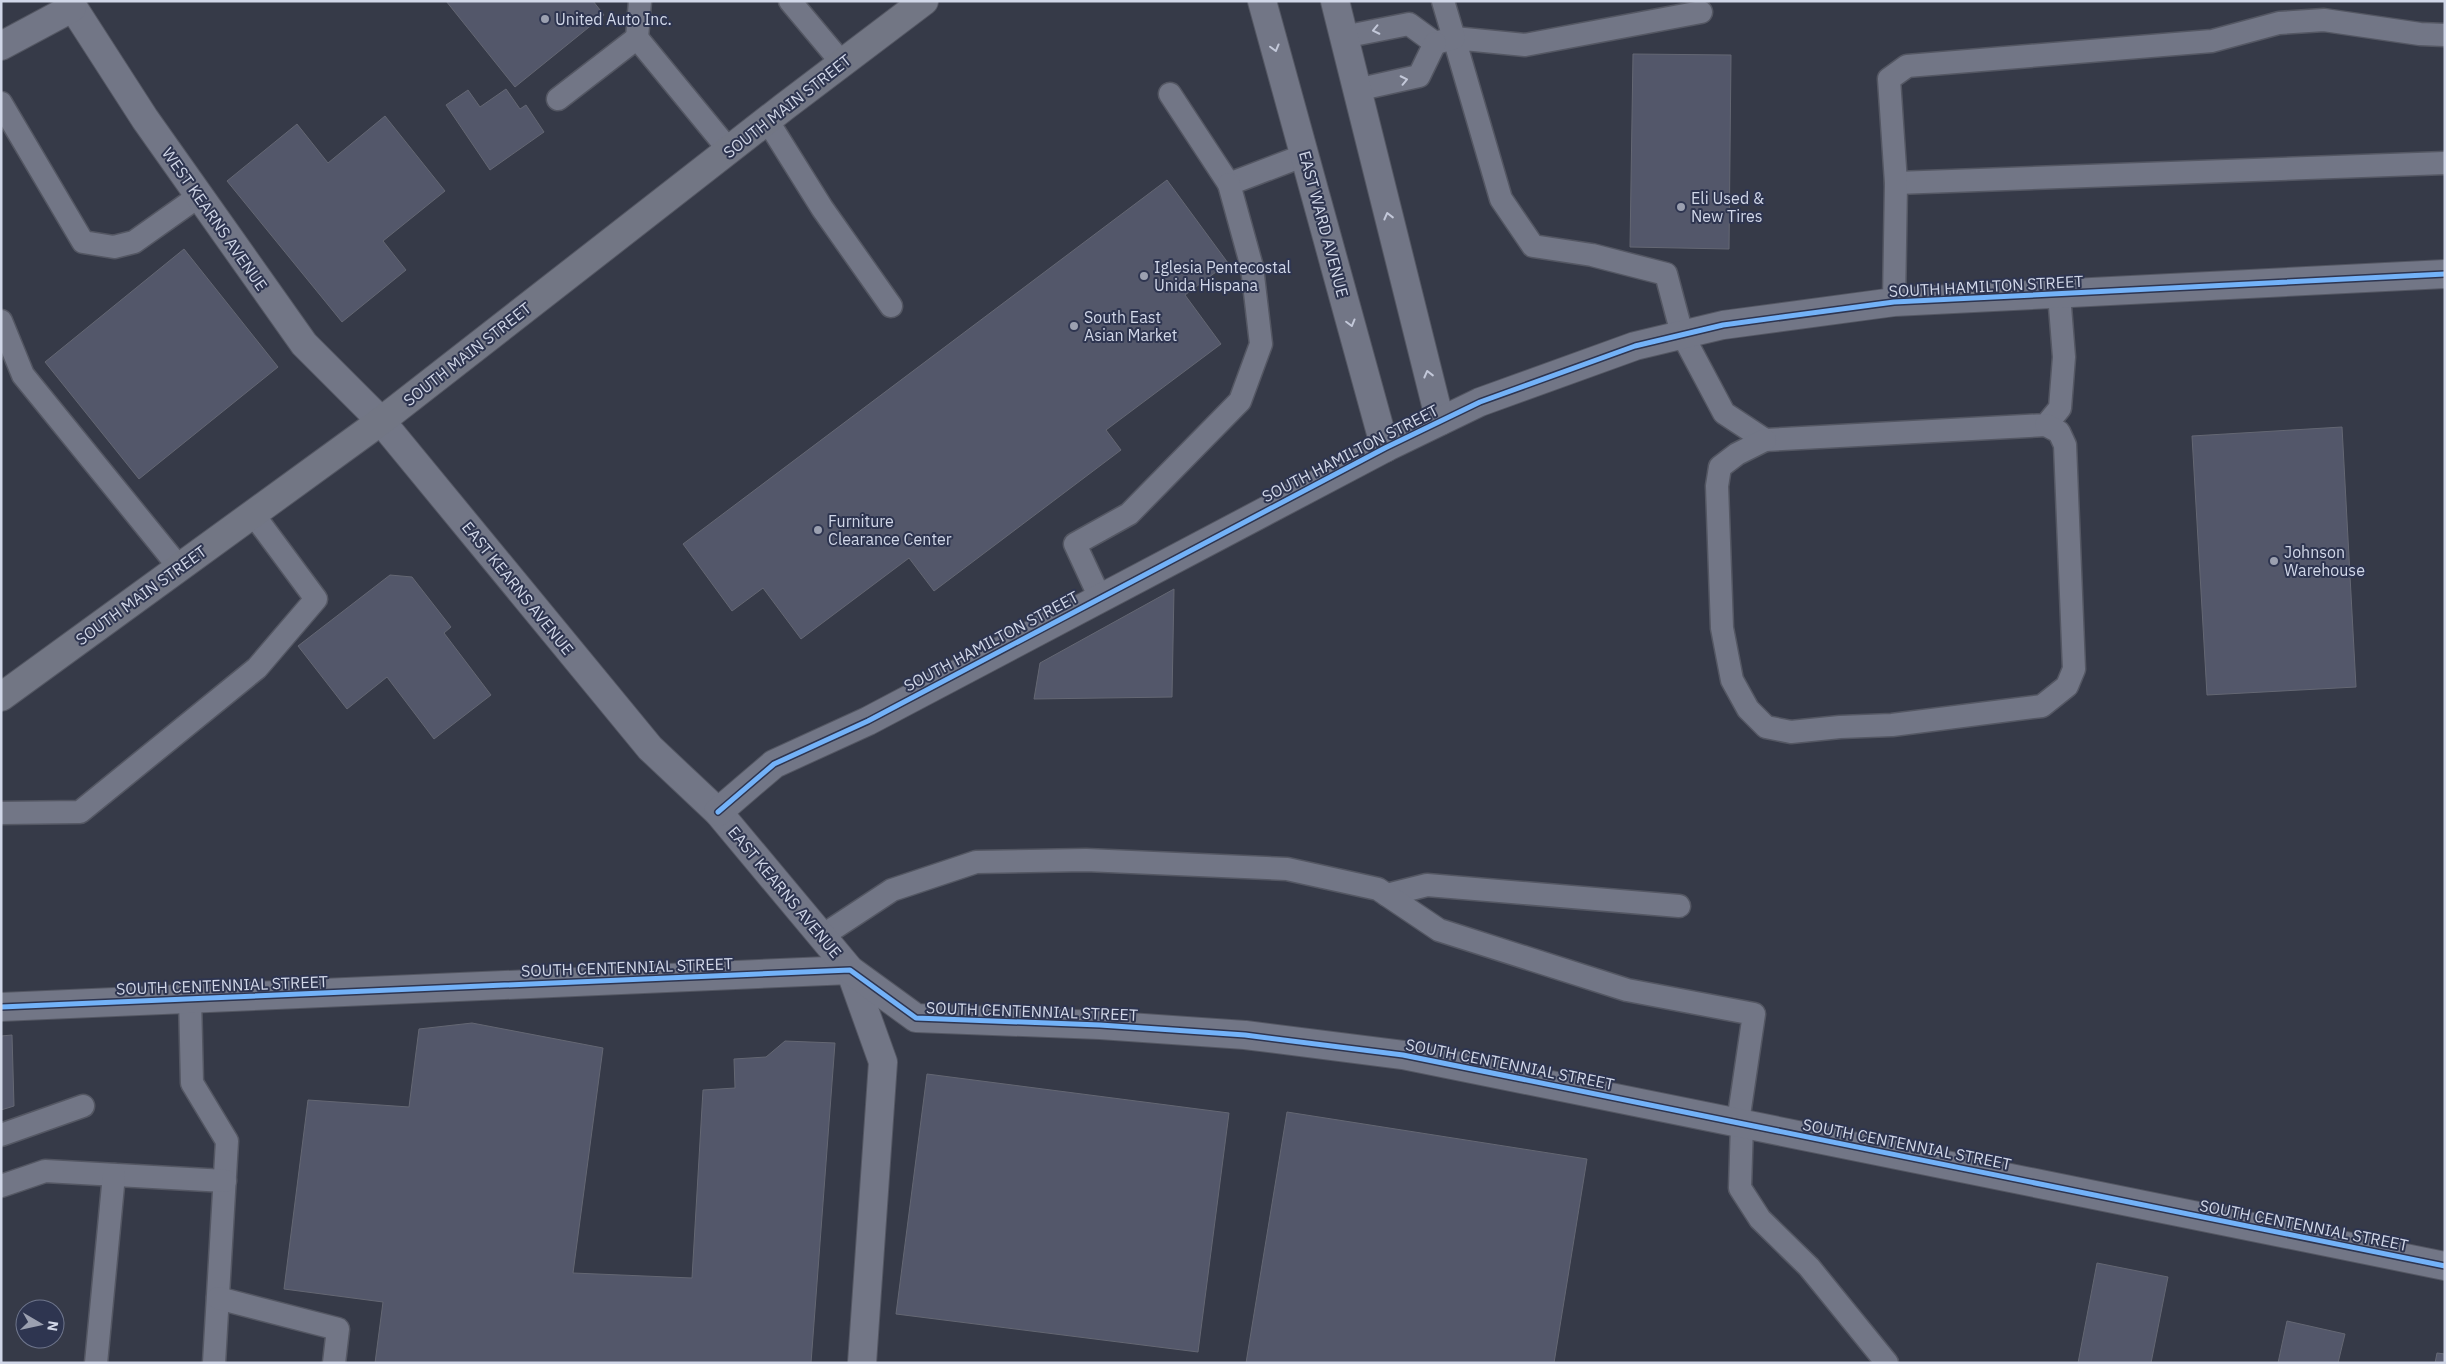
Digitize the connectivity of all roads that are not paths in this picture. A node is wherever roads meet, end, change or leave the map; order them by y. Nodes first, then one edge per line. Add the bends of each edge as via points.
1 (640, 1) edge
2 (790, 1) edge
3 (1262, 1) edge
4 (1336, 1) edge
5 (1443, 1) edge
6 (914, 4) edge
7 (70, 5) edge
8 (1701, 12) dead end
9 (2445, 35) edge
10 (1343, 37) junction
11 (637, 38) junction
12 (1444, 41) junction
13 (1, 46) edge
14 (842, 63) junction
15 (1356, 90) junction
16 (1170, 94) dead end
17 (558, 99) dead end
18 (1, 103) edge
19 (767, 120) junction
20 (729, 150) junction
21 (1305, 155) junction
22 (2445, 163) edge
23 (1896, 183) junction
24 (1229, 184) junction
25 (199, 196) junction
26 (2445, 274) edge
27 (2059, 294) junction
28 (1894, 302) junction
29 (891, 306) dead end
30 (1, 321) edge
31 (1682, 334) junction
32 (381, 421) junction
33 (1440, 421) junction
34 (2046, 425) junction
35 (1765, 440) junction
36 (1385, 448) junction
37 (253, 514) junction
38 (179, 567) junction
39 (1100, 598) junction
40 (1, 697) edge
41 (718, 812) junction
42 (1, 813) edge
43 (1388, 895) junction
44 (1678, 906) dead end
45 (822, 936) junction
46 (850, 970) junction
47 (190, 998) junction
48 (1, 1007) edge
49 (83, 1106) dead end
50 (1740, 1123) junction
51 (1, 1135) edge
52 (114, 1175) junction
53 (225, 1181) junction
54 (1, 1186) edge
55 (2445, 1266) edge
56 (218, 1298) junction
57 (96, 1363) edge
58 (214, 1363) edge
59 (334, 1363) edge
60 (862, 1363) edge
61 (1887, 1363) edge

1 - 11 lane
2 - 14 lane
3 -> 21 street, EAST WARD AVENUE
4 - 10 street
5 - 12 lane
6 - 14 main road, SOUTH MAIN STREET
7 - 13 street
7 - 25 street, WEST KEARNS AVENUE
8 - 12 lane via 1525,44
9 - 23 lane via 2324,20 2279,23 2212,42 1906,66 1890,79
12 -> 10 lane via 1408,24
10 - 15 street
11 - 17 lane
11 - 20 lane
15 -> 12 lane via 1419,76
12 - 31 lane via 1501,198 1533,246 1592,255 1666,274
14 - 19 main road, SOUTH MAIN STREET
33 -> 15 street
16 - 24 lane
18 - 25 lane via 83,242 114,247 134,242
19 - 20 main road, SOUTH MAIN STREET
19 - 29 lane via 822,208
20 - 32 main road, SOUTH MAIN STREET
21 - 24 lane
21 -> 36 street, EAST WARD AVENUE
22 - 23 lane
23 - 28 lane
24 - 39 lane via 1252,268 1261,344 1240,401 1129,514 1075,544
25 - 32 street, WEST KEARNS AVENUE via 304,344
26 - 27 street, SOUTH HAMILTON STREET
27 - 28 street, SOUTH HAMILTON STREET
27 - 34 lane via 2064,357 2060,408
28 - 31 street, SOUTH HAMILTON STREET via 1723,325
30 - 38 lane via 23,375
31 - 33 street, SOUTH HAMILTON STREET via 1607,356 1480,402
31 - 35 lane via 1724,413
32 - 37 main road, SOUTH MAIN STREET
32 - 41 street, EAST KEARNS AVENUE via 650,748
33 - 36 street, SOUTH HAMILTON STREET
34 - 35 lane
34 - 35 lane via 2059,432 2065,445 2074,669 2067,686 2042,706 1892,725 1791,732 1766,728 1748,709 1732,680 1722,628 1717,486 1720,467
36 - 39 street, SOUTH HAMILTON STREET
37 - 38 main road, SOUTH MAIN STREET
37 - 42 lane via 316,599 257,668 80,812
38 - 40 main road, SOUTH MAIN STREET
39 - 41 street, SOUTH HAMILTON STREET via 868,721 774,764
41 - 45 street, EAST KEARNS AVENUE
43 - 44 lane via 1427,885
43 - 45 lane via 1378,889 1287,869 1086,860 976,862 892,890
43 - 50 lane via 1439,930 1627,990 1754,1014
45 - 46 street, EAST KEARNS AVENUE
46 - 47 street, SOUTH CENTENNIAL STREET
46 - 50 street, SOUTH CENTENNIAL STREET via 916,1018 1100,1025 1245,1035 1403,1055
46 - 60 street, EAST KEARNS AVENUE via 884,1062
47 - 48 street, SOUTH CENTENNIAL STREET
47 - 53 lane via 192,1083 227,1141
49 - 51 lane
50 - 55 street, SOUTH CENTENNIAL STREET
50 - 61 lane via 1740,1188 1760,1219 1809,1267
52 - 53 lane
52 - 54 lane via 46,1171
52 - 57 lane
53 - 56 lane
56 - 58 lane
56 - 59 lane via 338,1329

